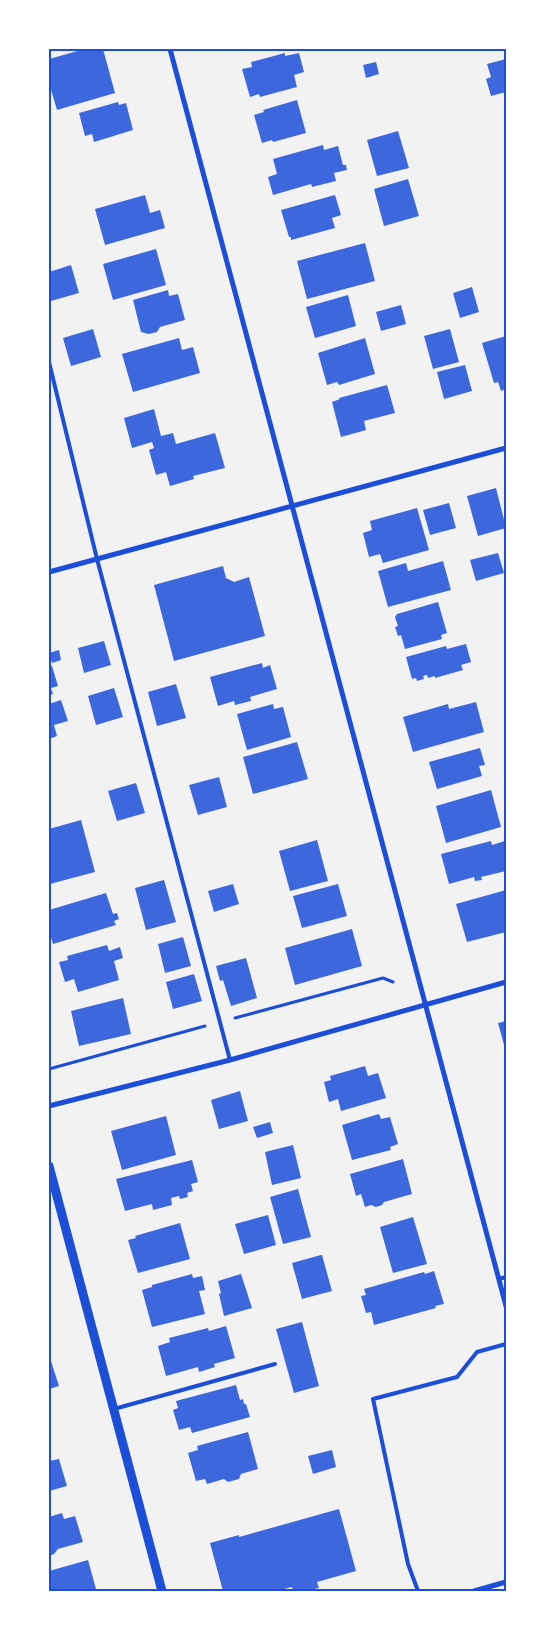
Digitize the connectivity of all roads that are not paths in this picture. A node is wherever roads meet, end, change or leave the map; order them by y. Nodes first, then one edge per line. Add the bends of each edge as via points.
1 (170, 49) edge
2 (49, 362) edge
3 (506, 448) edge
4 (292, 506) junction
5 (97, 559) junction
6 (49, 572) edge
7 (506, 982) edge
8 (425, 1004) junction
9 (230, 1060) junction
10 (49, 1106) edge
11 (49, 1166) edge
12 (506, 1277) edge
13 (499, 1279) junction
14 (506, 1306) edge
15 (506, 1344) edge
16 (275, 1364) dead end
17 (114, 1410) junction
18 (506, 1582) edge
19 (162, 1591) edge
20 (418, 1591) edge
21 (474, 1591) edge

1 - 4 street
2 - 5 lane
3 - 4 street
4 - 5 street
4 - 8 street
5 - 6 street
5 - 9 lane
7 - 8 street
8 - 9 street
8 - 13 street
9 - 10 street
11 - 17 street
12 - 13 lane
13 - 14 street
15 - 20 lane via 477,1352 457,1377 373,1399 408,1564
16 - 17 lane
17 - 19 street
18 - 21 street

